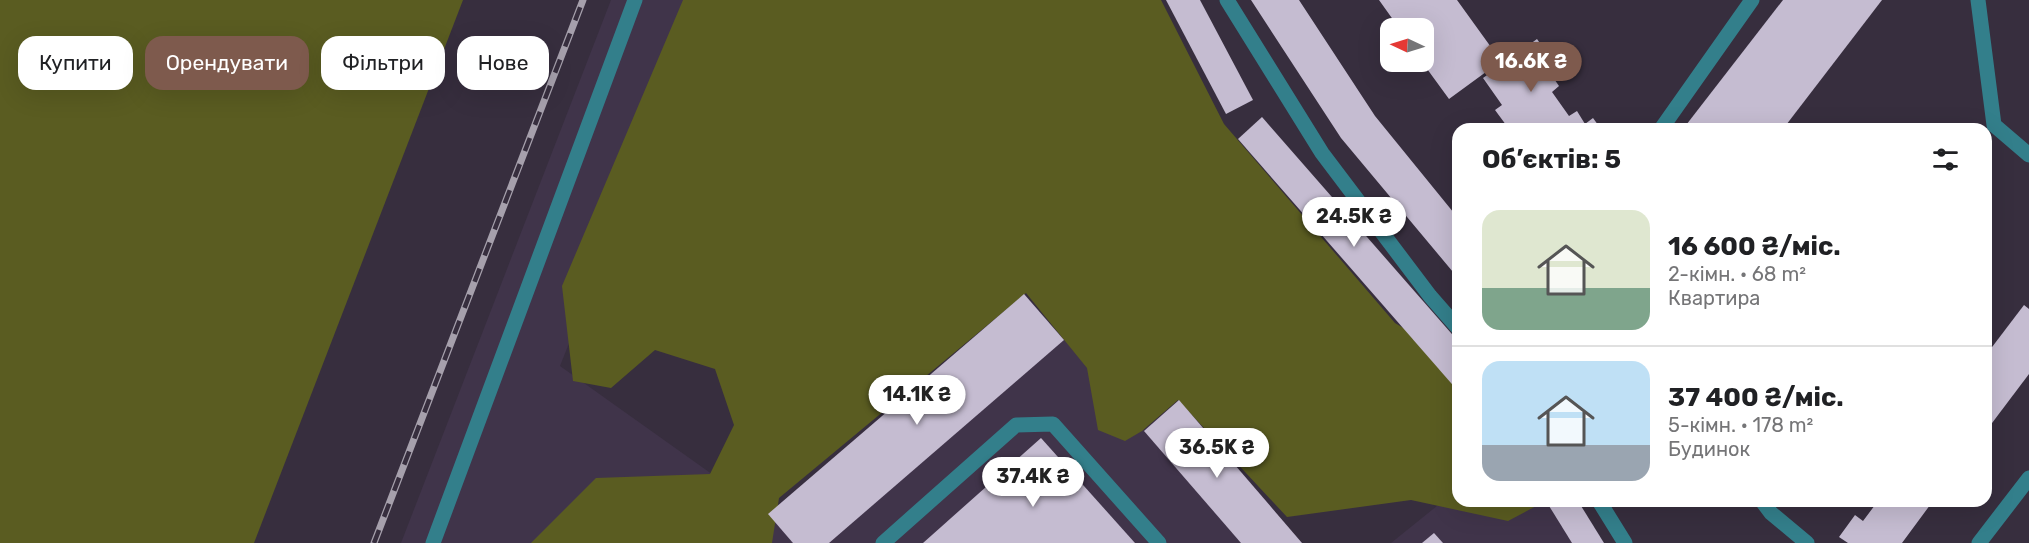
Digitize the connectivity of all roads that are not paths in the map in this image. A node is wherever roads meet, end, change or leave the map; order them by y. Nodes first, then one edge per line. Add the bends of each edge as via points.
1 (635, 0) edge
2 (1227, 0) edge
3 (1752, 0) edge
4 (1978, 0) edge
5 (1665, 123) edge
6 (2029, 155) edge
7 (1452, 321) edge
8 (2029, 478) edge
9 (1603, 507) edge
10 (1766, 507) edge
11 (433, 543) edge
12 (883, 543) edge
13 (1159, 543) edge
14 (1625, 543) edge
15 (1807, 543) edge
16 (1980, 543) edge

1 - 11 lane
2 - 7 lane via 1322,153
3 - 5 lane
4 - 6 lane via 1994,125
8 - 16 lane
9 - 14 lane
10 - 15 lane
12 - 13 lane via 1016,425 1053,424

